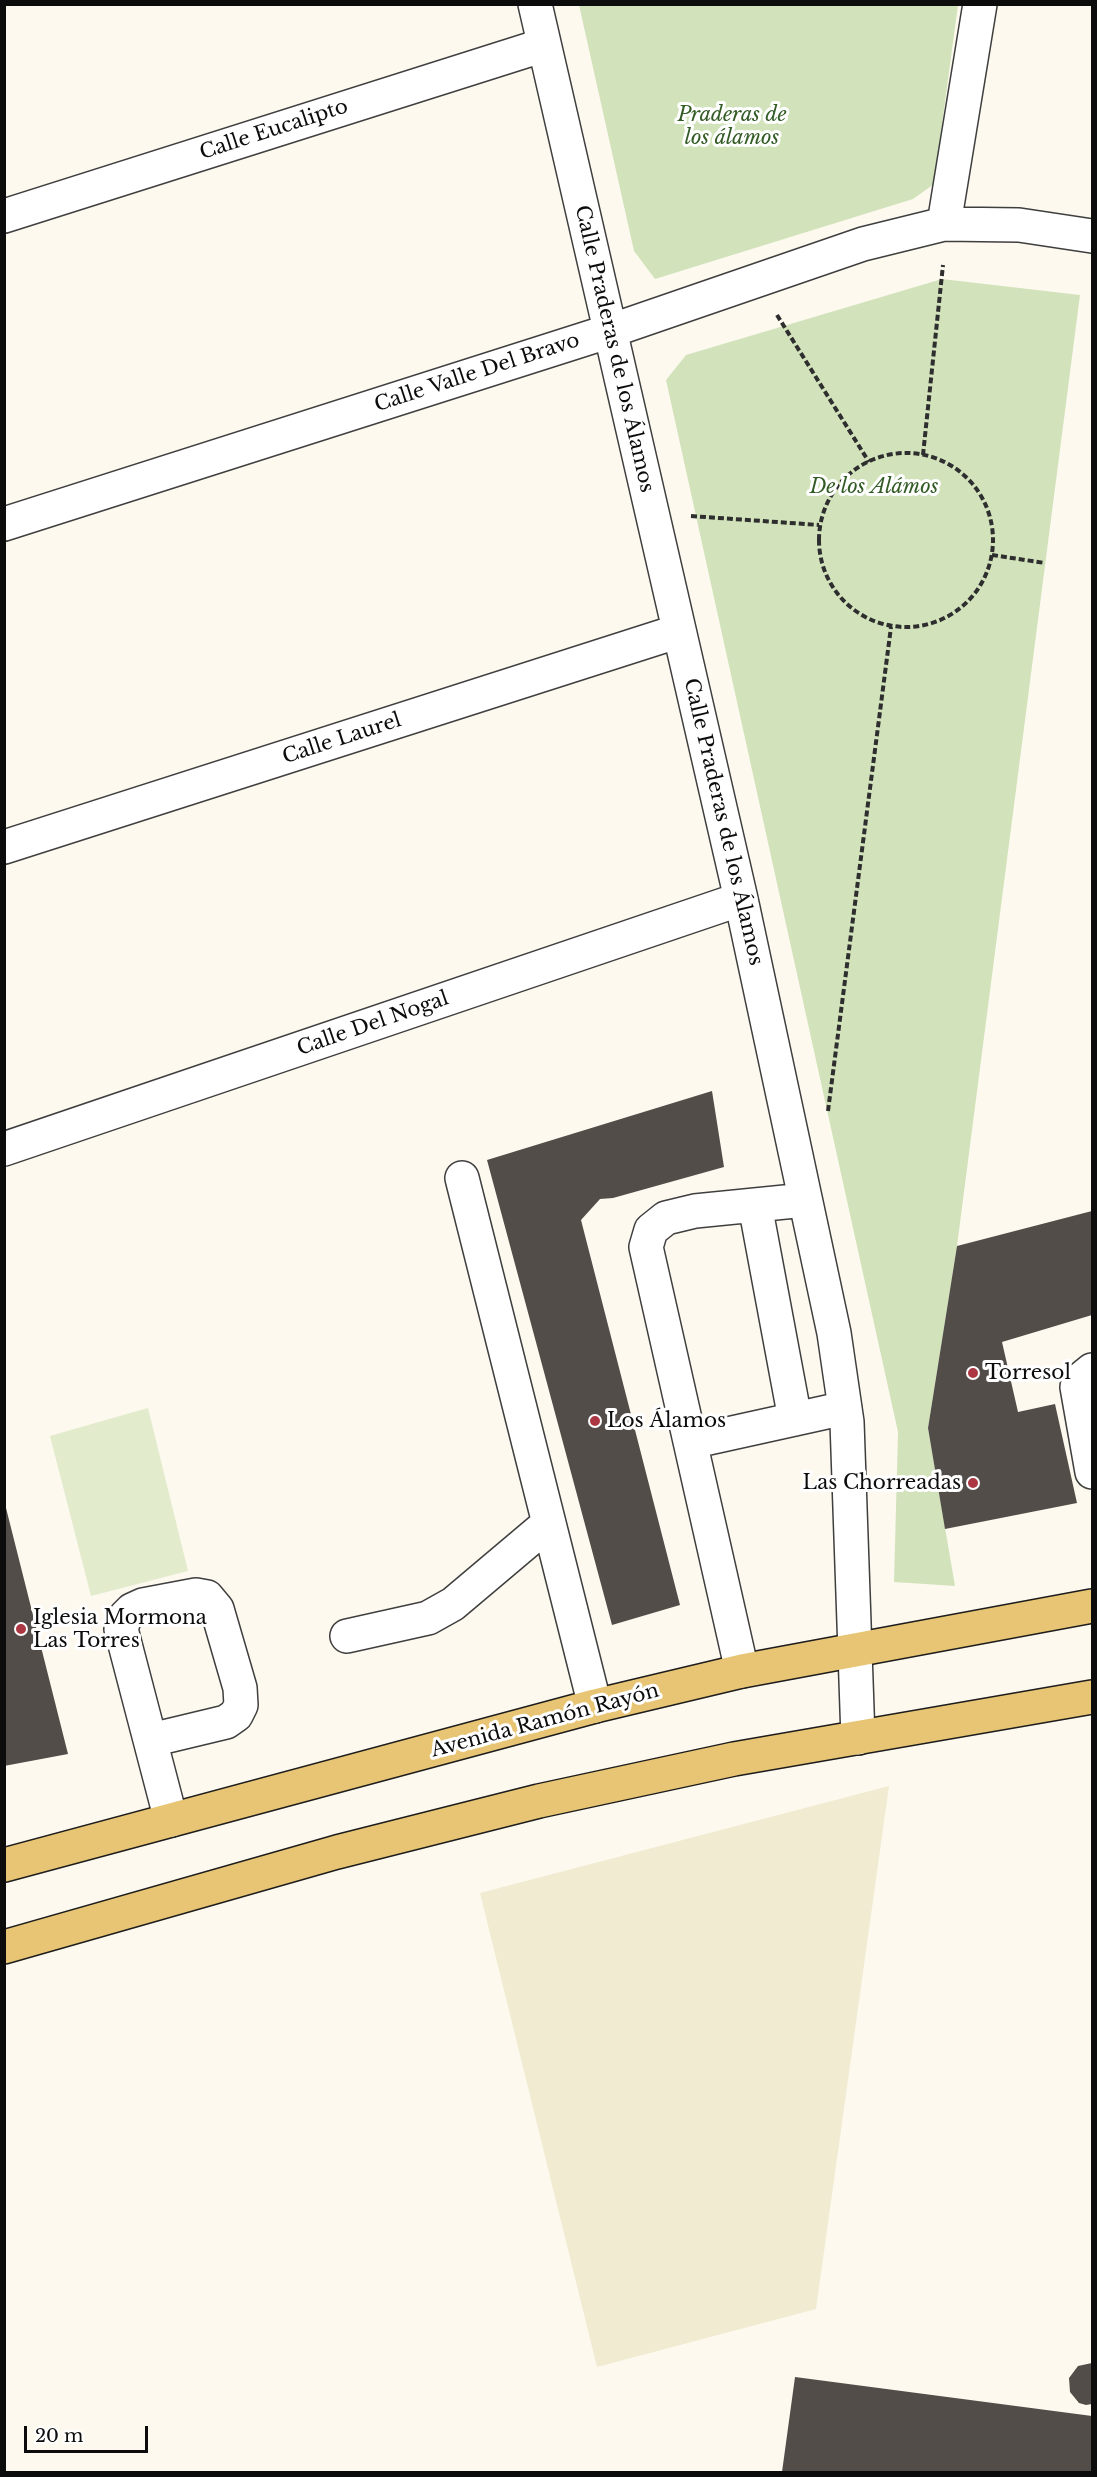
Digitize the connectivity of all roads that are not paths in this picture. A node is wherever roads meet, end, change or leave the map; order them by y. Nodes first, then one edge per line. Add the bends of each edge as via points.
1 (535, 4) edge
2 (980, 4) edge
3 (544, 45) junction
4 (4, 216) edge
5 (944, 224) junction
6 (1092, 236) edge
7 (610, 331) junction
8 (4, 524) edge
9 (680, 631) junction
10 (4, 847) edge
11 (741, 898) junction
12 (4, 1149) edge
13 (462, 1178) dead end
14 (805, 1200) junction
15 (755, 1205) junction
16 (1092, 1370) edge
17 (845, 1408) junction
18 (795, 1419) junction
19 (691, 1442) junction
20 (1092, 1472) edge
21 (549, 1523) junction
22 (1092, 1606) edge
23 (346, 1636) dead end
24 (855, 1649) junction
25 (742, 1671) junction
26 (1092, 1697) edge
27 (595, 1706) junction
28 (858, 1738) junction
29 (151, 1740) junction
30 (171, 1820) junction
31 (4, 1865) edge
32 (4, 1947) edge

1 - 3 street, Calle Praderas de los Álamos
2 - 5 street
3 - 4 street, Calle Eucalipto
3 - 7 street, Calle Praderas de los Álamos
5 - 6 street, Calle Valle Del Bravo via 1019,225
5 - 7 street, Calle Valle Del Bravo via 863,244
7 - 8 street, Calle Valle Del Bravo
7 - 9 street, Calle Praderas de los Álamos
9 - 10 street, Calle Laurel
9 - 11 street, Calle Praderas de los Álamos
11 - 12 street, Calle Del Nogal
11 - 14 street, Calle Praderas de los Álamos
13 - 21 street
14 - 15 street
14 - 17 street, Calle Praderas de los Álamos via 834,1333
15 - 18 street
15 - 19 street via 666,1218 651,1230 646,1247
16 - 20 street via 1077,1387
17 - 18 street
17 - 24 street, Calle Praderas de los Álamos
18 - 19 street
19 - 25 street
21 - 23 street via 453,1604 428,1618
21 - 27 street
22 - 24 main road, Avenida Ramón Rayón
24 - 25 main road, Avenida Ramón Rayón
24 - 28 street, Calle Praderas de los Álamos
25 - 27 main road, Avenida Ramón Rayón
26 - 28 main road
27 - 30 main road, Avenida Ramón Rayón
28 - 32 main road via 734,1759 539,1802 337,1852
29 - 29 street via 226,1722 241,1705 240,1688 217,1609 207,1597 196,1595 143,1605 125,1617 122,1629
29 - 30 street
30 - 31 main road, Avenida Ramón Rayón

